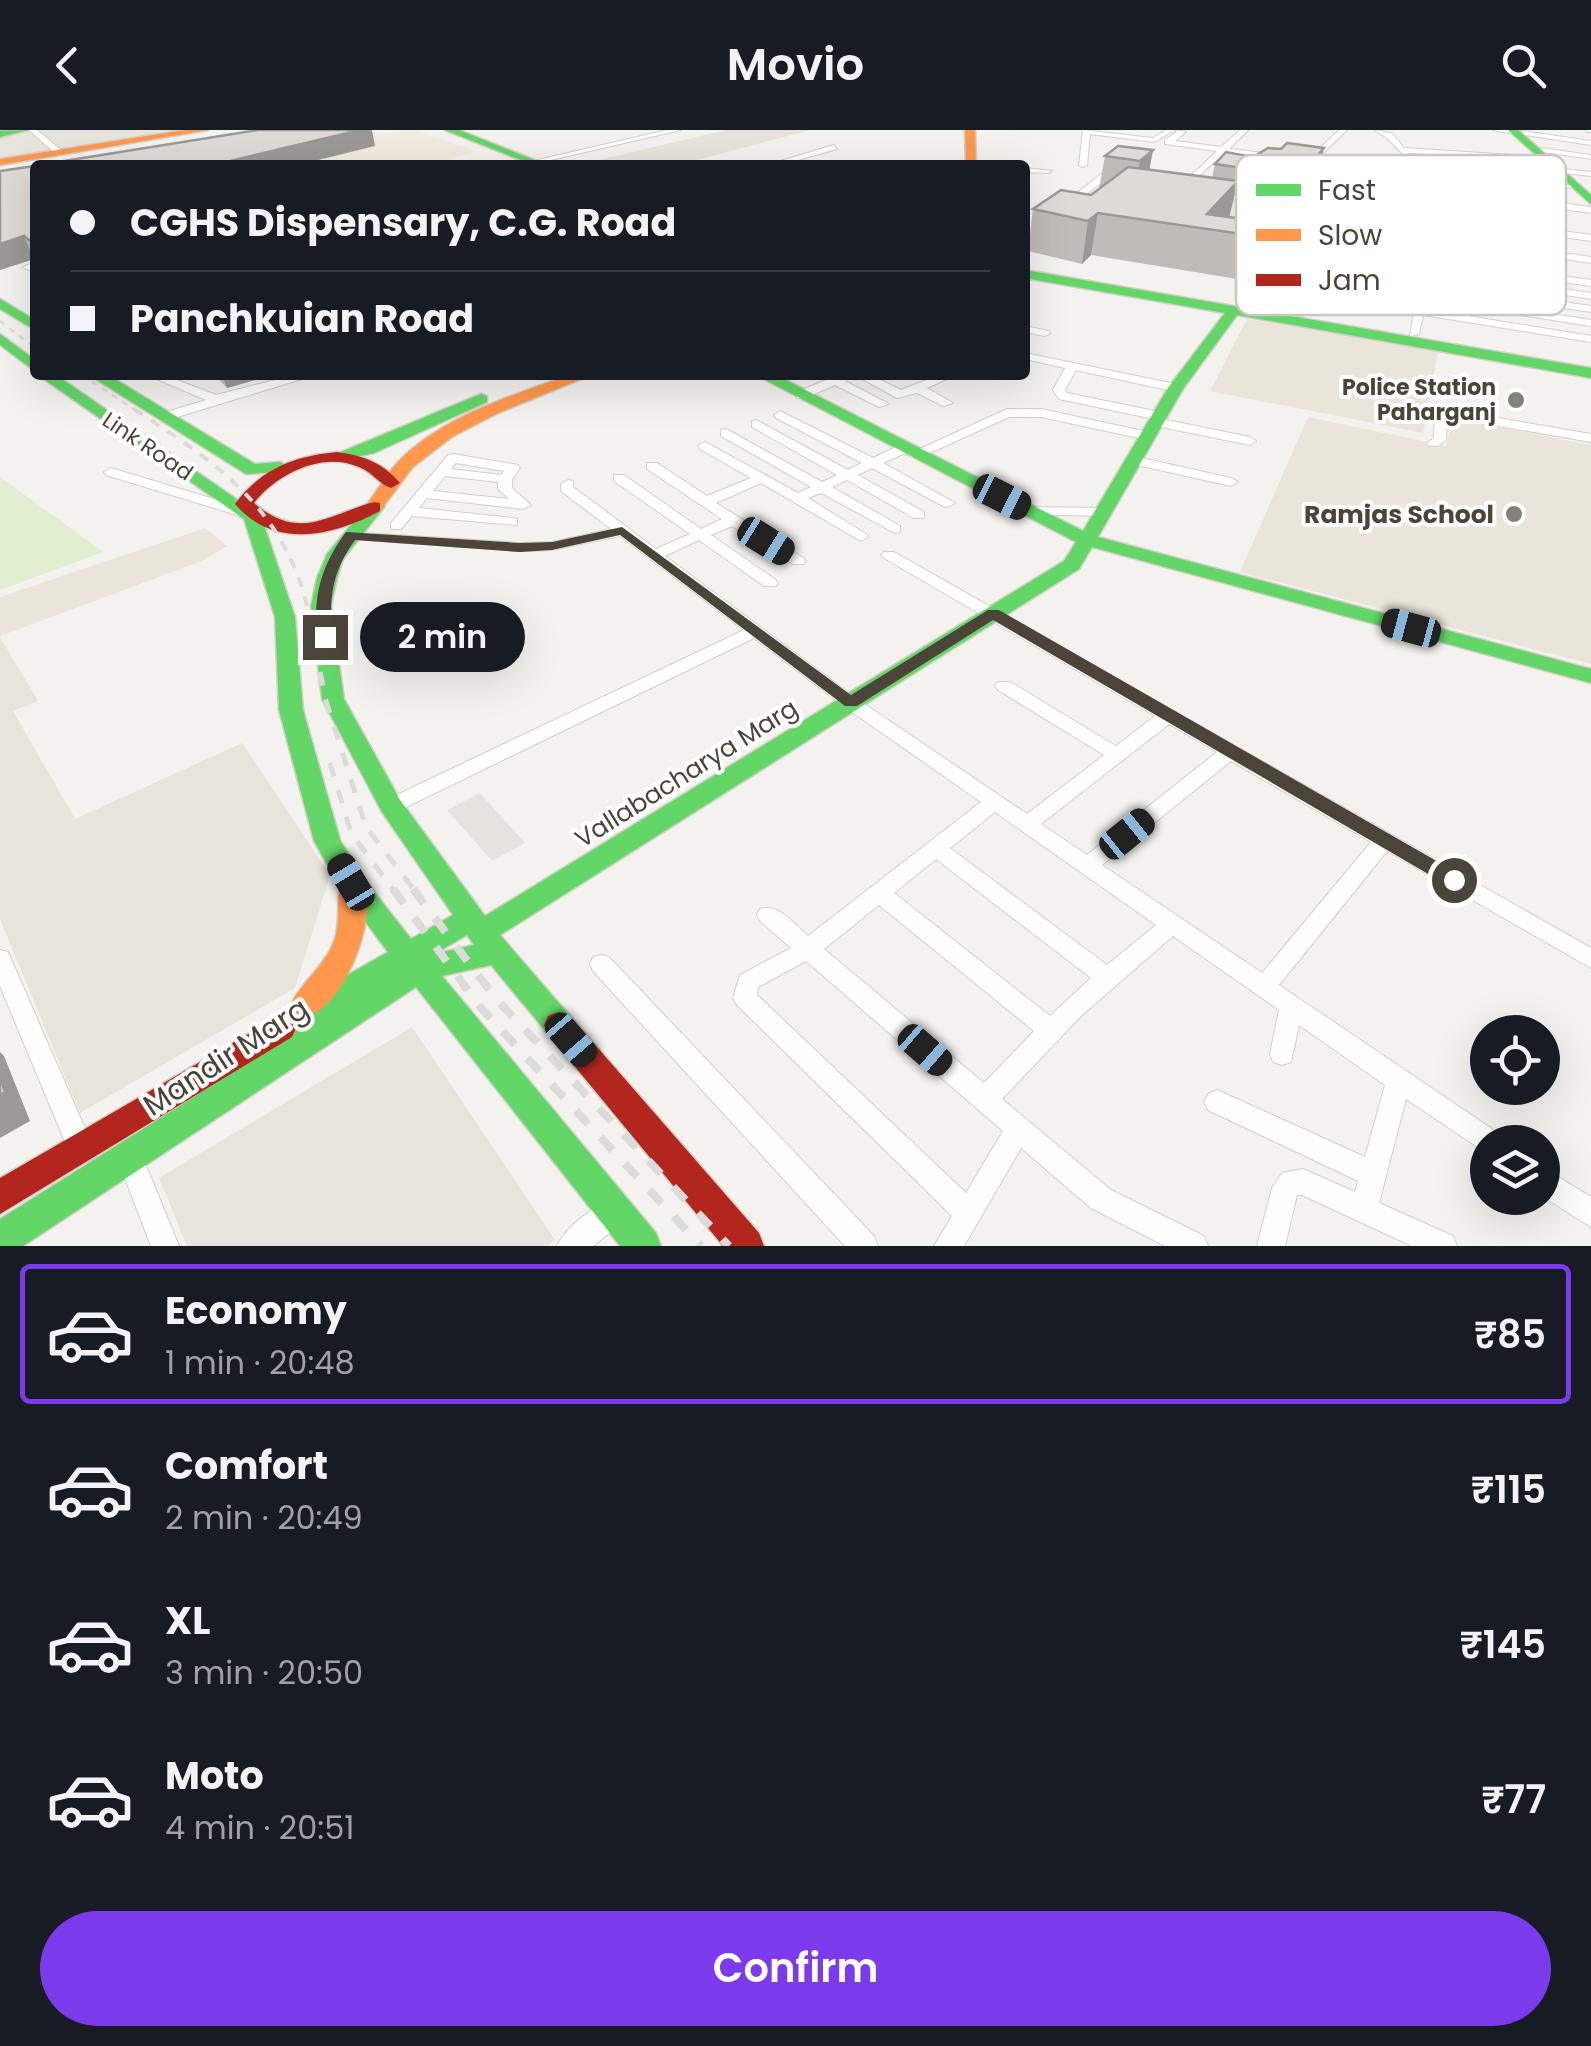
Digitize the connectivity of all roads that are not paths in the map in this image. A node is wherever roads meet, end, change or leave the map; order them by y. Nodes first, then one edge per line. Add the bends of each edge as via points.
1 (191, 130) edge
2 (203, 130) edge
3 (438, 130) edge
4 (450, 130) edge
5 (677, 130) edge
6 (970, 130) edge
7 (985, 130) edge
8 (1171, 130) edge
9 (1179, 130) edge
10 (1244, 130) edge
11 (1344, 130) edge
12 (1378, 130) edge
13 (15, 131) edge
14 (1087, 131) edge
15 (1106, 132) edge
16 (1591, 137) edge
17 (1200, 138) dead end
18 (1435, 144) dead end
19 (1190, 145) junction
20 (834, 147) dead end
21 (1224, 150) junction
22 (1402, 150) junction
23 (58, 151) junction
24 (1262, 155) edge
25 (1317, 155) edge
26 (1407, 155) edge
27 (1457, 155) edge
28 (1502, 155) edge
29 (1566, 156) edge
30 (1591, 157) edge
31 (0, 160) edge
32 (519, 160) edge
33 (521, 160) edge
34 (547, 160) edge
35 (789, 160) edge
36 (971, 160) edge
37 (985, 160) edge
38 (1566, 162) edge
39 (1083, 165) dead end
40 (1030, 170) edge
41 (1048, 171) dead end
42 (1100, 172) dead end
43 (1166, 184) edge
44 (1184, 187) junction
45 (1236, 196) edge
46 (1566, 219) edge
47 (1591, 219) edge
48 (1566, 227) edge
49 (1591, 228) edge
50 (1030, 234) edge
51 (1566, 235) edge
52 (1591, 238) edge
53 (1566, 243) edge
54 (1591, 249) edge
55 (1566, 252) edge
56 (1591, 260) edge
57 (1566, 262) edge
58 (1030, 267) edge
59 (1591, 272) edge
60 (1030, 275) edge
61 (1566, 280) edge
62 (1591, 283) edge
63 (1566, 291) edge
64 (1236, 296) edge
65 (1591, 296) edge
66 (0, 302) edge
67 (1566, 307) edge
68 (1591, 310) edge
69 (1233, 311) junction
70 (1236, 312) edge
71 (1256, 315) edge
72 (1368, 315) edge
73 (1420, 315) edge
74 (1550, 315) edge
75 (30, 320) edge
76 (1417, 322) junction
77 (1591, 323) edge
78 (1030, 330) edge
79 (1045, 332) dead end
80 (0, 338) edge
81 (1591, 339) edge
82 (1030, 357) edge
83 (30, 363) edge
84 (1591, 364) edge
85 (1072, 366) junction
86 (1554, 367) junction
87 (1591, 374) edge
88 (53, 380) edge
89 (105, 380) edge
90 (165, 380) edge
91 (290, 380) edge
92 (530, 380) edge
93 (569, 380) edge
94 (773, 380) edge
95 (830, 380) edge
96 (841, 380) edge
97 (871, 380) edge
98 (907, 380) edge
99 (934, 380) edge
100 (920, 387) junction
101 (1176, 388) junction
102 (1591, 390) edge
103 (801, 395) junction
104 (222, 398) junction
105 (946, 403) dead end
106 (883, 404) dead end
107 (780, 415) dead end
108 (164, 418) junction
109 (756, 424) dead end
110 (1155, 424) junction
111 (726, 433) dead end
112 (1591, 438) edge
113 (1250, 441) dead end
114 (1433, 443) dead end
115 (704, 446) dead end
116 (911, 451) junction
117 (323, 459) junction
118 (1134, 460) junction
119 (296, 464) junction
120 (871, 464) junction
121 (652, 466) dead end
122 (111, 472) dead end
123 (847, 475) junction
124 (619, 478) dead end
125 (762, 478) junction
126 (391, 482) junction
127 (1232, 482) dead end
128 (568, 484) dead end
129 (822, 486) junction
130 (424, 494) junction
131 (798, 498) junction
132 (706, 502) junction
133 (948, 503) dead end
134 (524, 505) junction
135 (376, 506) junction
136 (409, 511) junction
137 (1030, 511) junction
138 (1103, 512) junction
139 (919, 515) dead end
140 (252, 516) junction
141 (733, 520) junction
142 (512, 522) junction
143 (895, 529) dead end
144 (622, 531) junction
145 (351, 535) junction
146 (702, 535) junction
147 (861, 537) dead end
148 (1086, 540) junction
149 (500, 541) junction
150 (654, 554) junction
151 (888, 555) dead end
152 (798, 561) dead end
153 (770, 583) dead end
154 (993, 614) junction
155 (755, 631) junction
156 (1591, 676) edge
157 (1004, 686) dead end
158 (851, 702) junction
159 (1169, 715) junction
160 (1231, 751) junction
161 (1116, 755) junction
162 (996, 801) junction
163 (390, 806) junction
164 (1027, 824) junction
165 (1385, 840) junction
166 (936, 848) junction
167 (1087, 866) junction
168 (351, 882) junction
169 (880, 894) junction
170 (768, 915) dead end
171 (1172, 924) junction
172 (476, 926) junction
173 (808, 948) junction
174 (496, 952) junction
175 (0, 959) edge
176 (1591, 959) edge
177 (413, 961) junction
178 (601, 964) dead end
179 (1105, 976) junction
180 (1264, 987) junction
181 (1291, 1006) junction
182 (1049, 1028) junction
183 (281, 1031) junction
184 (1282, 1054) dead end
185 (1398, 1080) junction
186 (984, 1101) junction
187 (1216, 1102) dead end
188 (1470, 1130) edge
189 (1017, 1131) junction
190 (82, 1149) junction
191 (129, 1155) junction
192 (1373, 1174) junction
193 (1560, 1192) edge
194 (0, 1197) edge
195 (973, 1207) junction
196 (1364, 1209) junction
197 (615, 1211) junction
198 (1591, 1213) edge
199 (0, 1240) edge
200 (165, 1246) edge
201 (571, 1246) edge
202 (643, 1246) edge
203 (746, 1246) edge
204 (864, 1246) edge
205 (948, 1246) edge
206 (1194, 1246) edge
207 (1271, 1246) edge
208 (1443, 1246) edge

1 - 23 main road
2 - 31 main road
3 - 32 main road
4 - 33 main road
5 - 34 street
6 - 36 main road
7 - 37 main road
8 - 15 street via 1154,140
9 - 19 street via 1168,142
10 - 21 street
11 - 25 street
12 - 22 street
13 - 23 street
14 - 15 street
14 - 39 street
16 - 29 street
17 - 19 street
18 - 28 street
19 - 21 street
20 - 35 street
21 - 24 street
21 - 44 street
22 - 26 street
22 - 27 street
23 - 31 main road
30 - 38 street
40 - 41 street
42 - 50 street via 1139,180 1104,176
43 - 44 street
44 - 45 street
46 - 47 street
48 - 49 street
51 - 52 street
53 - 54 street
55 - 56 street
57 - 59 street
58 - 64 main road
60 - 69 main road
61 - 62 street
63 - 65 street
66 - 75 main road
67 - 68 street
69 - 70 main road
69 - 101 main road, Vallabacharya Marg
71 - 86 main road
72 - 76 main road
73 - 76 street
74 - 77 street
76 - 81 street
76 - 84 main road
78 - 79 street
80 - 83 main road
82 - 85 street
85 - 101 street
85 - 110 street via 1062,396
86 - 87 main road
86 - 102 main road
88 - 140 main road, Link Road
89 - 108 main road, Link Road
90 - 104 street
91 - 104 street
92 - 117 main road via 368,449
93 - 126 main road via 461,426
94 - 103 main road
95 - 103 street
96 - 106 street
97 - 100 street via 901,395
98 - 100 street
99 - 100 street
100 - 105 street
101 - 110 main road, Vallabacharya Marg
103 - 116 main road
104 - 108 street
107 - 120 street
108 - 119 main road, Link Road via 252,470
109 - 123 street
110 - 113 street
110 - 116 street via 1007,413
110 - 118 main road, Vallabacharya Marg
111 - 129 street
112 - 114 street via 1445,413 1440,440
115 - 125 street
116 - 120 street
116 - 137 main road
117 - 119 main road
117 - 126 main road via 376,464
118 - 127 street
118 - 138 main road, Vallabacharya Marg
119 - 140 main road via 251,489 244,504
120 - 123 street
120 - 133 street
121 - 132 street
122 - 140 street
123 - 129 street
123 - 139 street
124 - 146 street
125 - 131 street
125 - 132 street
126 - 135 main road
128 - 144 street
129 - 131 street
129 - 143 street
130 - 134 street
130 - 134 street via 441,472 505,478 508,494
130 - 136 street
131 - 147 street
132 - 141 street
134 - 142 street
135 - 140 main road, Link Road via 310,529 274,528
135 - 145 main road
136 - 142 street
136 - 149 street via 396,526
137 - 138 street
137 - 148 main road
138 - 148 main road, Vallabacharya Marg
140 - 168 main road via 285,617 290,710 327,841
141 - 146 street
141 - 152 street
142 - 149 street
144 - 149 street via 552,546
144 - 150 street
145 - 149 street
145 - 163 main road via 334,558 321,606 332,699
146 - 150 street
146 - 153 street
148 - 154 main road, Vallabacharya Marg via 1072,564
148 - 156 main road
150 - 155 street
151 - 154 street
154 - 158 main road, Vallabacharya Marg
154 - 159 street
155 - 158 street
155 - 163 street
157 - 161 street
158 - 162 street
158 - 172 main road, Vallabacharya Marg
159 - 160 street
159 - 161 street
160 - 165 street
160 - 167 street
161 - 164 street
162 - 164 street
162 - 166 street
163 - 172 main road
164 - 167 street
165 - 176 street
165 - 180 street
166 - 169 street
166 - 179 street
167 - 171 street
168 - 177 main road
168 - 183 main road via 357,899 352,940 326,983
169 - 173 street
169 - 182 street
170 - 173 street
171 - 179 street
171 - 180 street
172 - 174 main road
172 - 177 main road, Mandir Marg
173 - 186 street
173 - 195 street via 748,982 745,998 958,1205
174 - 177 main road, Mandir Marg
174 - 203 main road
175 - 190 street
177 - 183 main road, Mandir Marg
177 - 191 main road, Mandir Marg
177 - 197 main road
178 - 204 street
179 - 182 street
180 - 181 street
181 - 184 street
181 - 185 street
182 - 186 street
183 - 190 main road, Mandir Marg
185 - 188 street
185 - 192 street
186 - 189 street
187 - 192 street
189 - 195 street
189 - 206 street via 1101,1199
190 - 194 main road, Mandir Marg
191 - 199 main road, Mandir Marg
191 - 200 street
192 - 196 street
193 - 198 street
195 - 205 street
196 - 207 street via 1291,1182
196 - 208 street
197 - 201 street
197 - 202 main road

